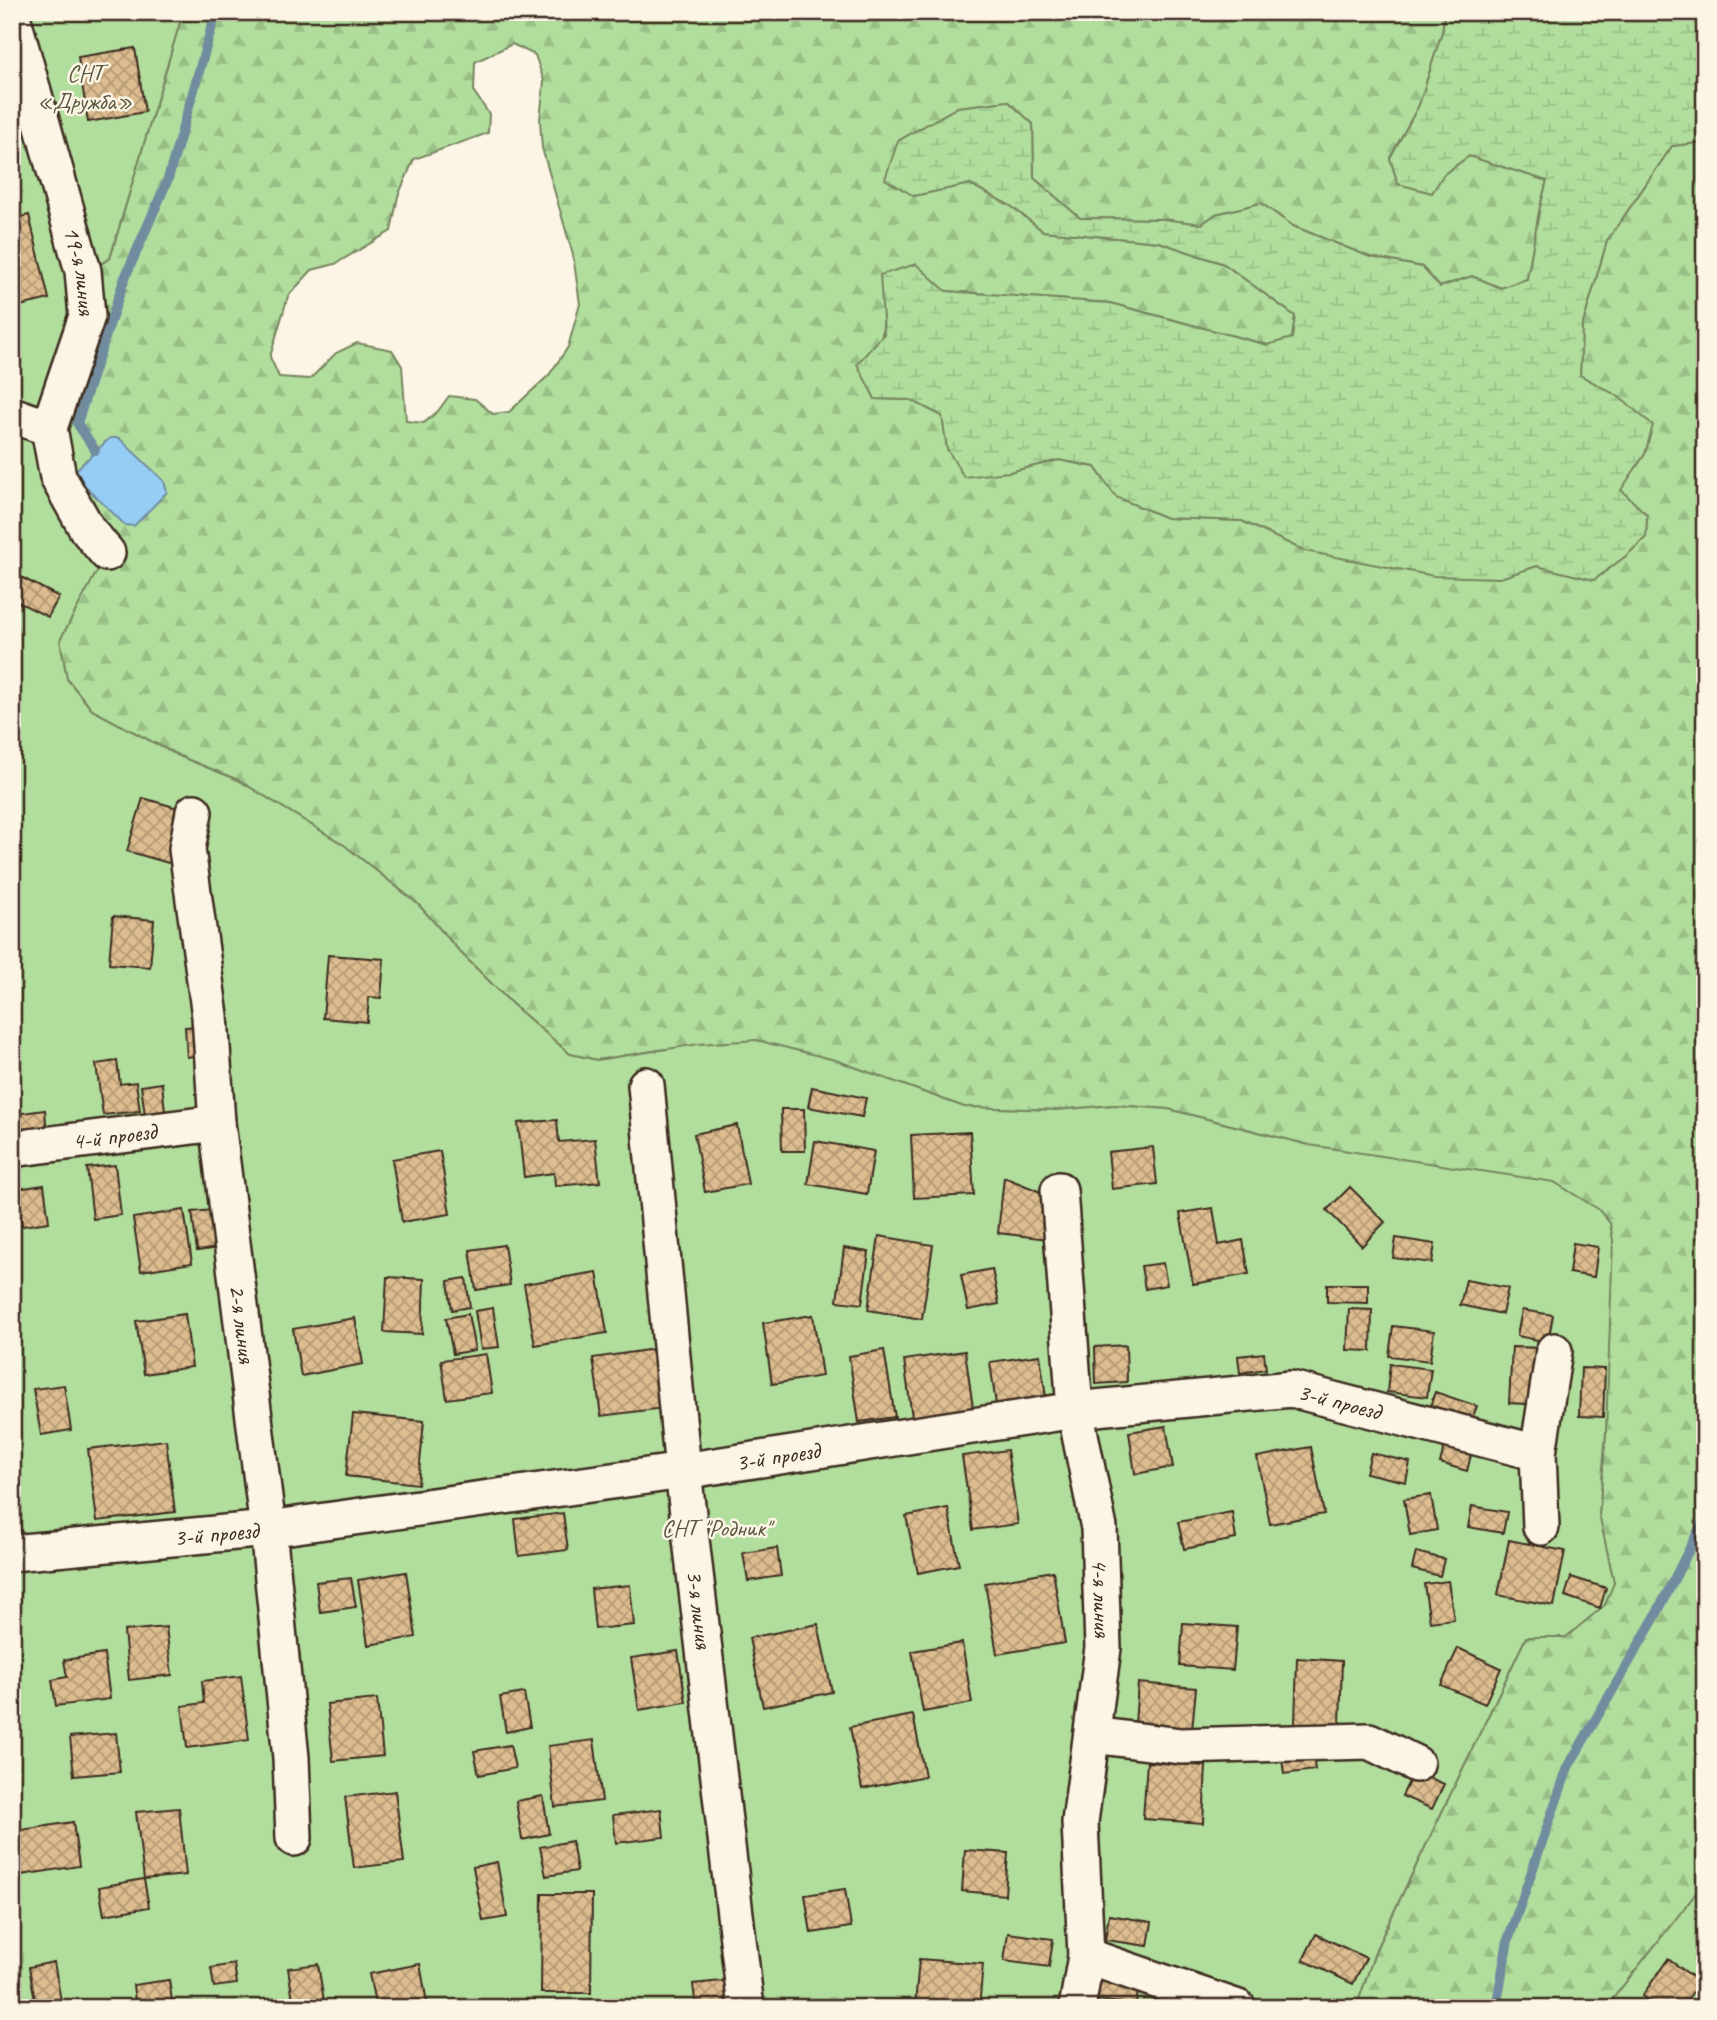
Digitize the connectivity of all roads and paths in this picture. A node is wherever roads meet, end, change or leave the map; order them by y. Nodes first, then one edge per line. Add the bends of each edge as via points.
1 (12, 16) edge
2 (12, 415) edge
3 (49, 428) junction
4 (107, 553) dead end
5 (194, 812) dead end
6 (646, 1085) dead end
7 (217, 1123) junction
8 (12, 1149) edge
9 (1059, 1190) dead end
10 (1554, 1351) dead end
11 (1075, 1410) junction
12 (1538, 1453) junction
13 (683, 1471) junction
14 (1541, 1527) dead end
15 (268, 1529) junction
16 (12, 1553) edge
17 (1092, 1735) junction
18 (1416, 1764) dead end
19 (294, 1838) dead end
20 (1086, 1956) junction
21 (746, 2008) edge
22 (1077, 2008) edge
23 (1238, 2008) edge

1 - 3 street, 19-я линия via 83,271 87,316
2 - 3 street
3 - 4 street, 19-я линия via 58,477 87,529
5 - 7 street, 2-я линия via 187,849 210,1016
6 - 13 street, 3-я линия
7 - 8 street, 4-й проезд
7 - 15 street, 2-я линия
9 - 11 street, 4-я линия
10 - 12 street
11 - 12 street, 3-й проезд via 1291,1390
11 - 13 street, 3-й проезд
11 - 17 street, 4-я линия via 1099,1528 1103,1648
12 - 14 street
13 - 15 street, 3-й проезд
13 - 21 street, 3-я линия
15 - 16 street, 3-й проезд
15 - 19 street, 2-я линия via 291,1758
17 - 18 street via 1181,1746 1369,1741
17 - 20 street, 4-я линия via 1080,1822
20 - 22 street, 4-я линия
20 - 23 street

